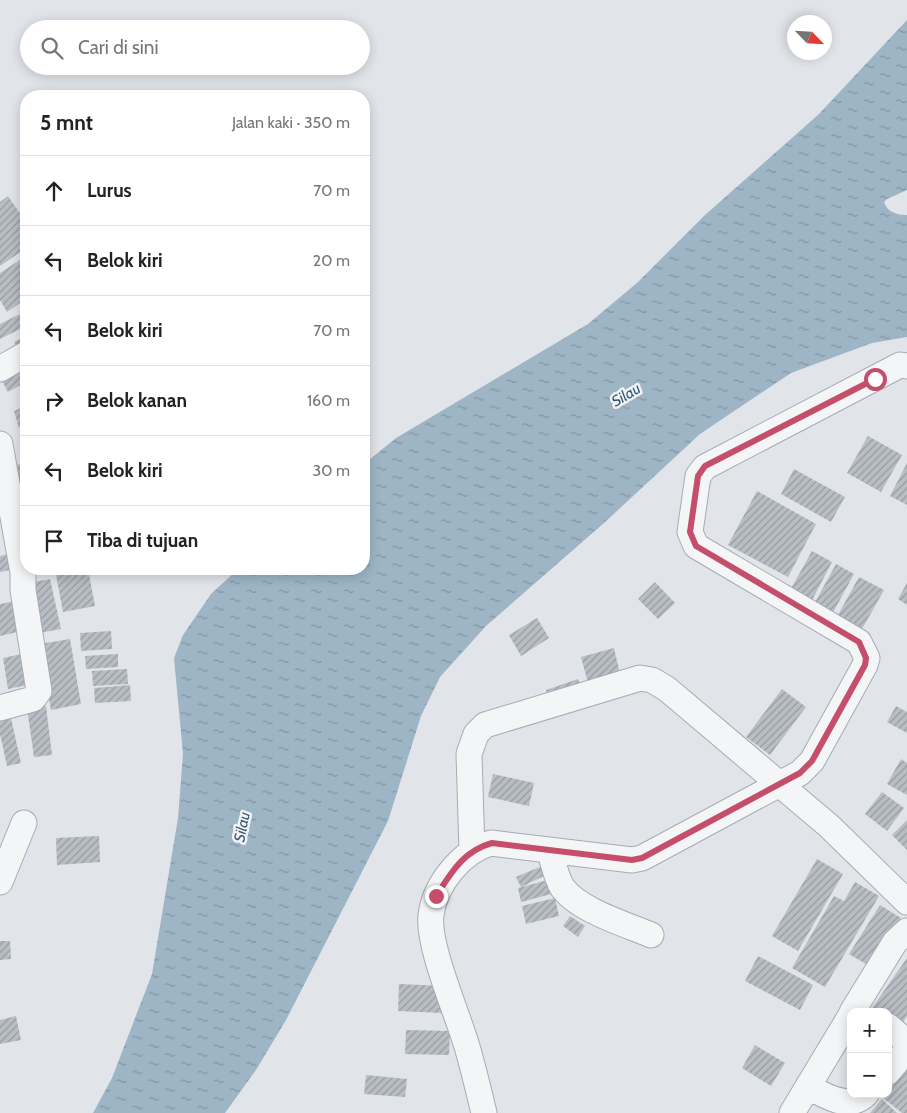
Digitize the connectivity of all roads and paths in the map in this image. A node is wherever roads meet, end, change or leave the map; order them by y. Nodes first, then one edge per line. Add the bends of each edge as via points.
1 (20, 358) edge
2 (907, 366) edge
3 (0, 370) edge
4 (0, 444) edge
5 (8, 545) edge
6 (20, 567) edge
7 (23, 575) edge
8 (0, 708) edge
9 (779, 785) junction
10 (24, 823) dead end
11 (549, 850) junction
12 (472, 851) junction
13 (0, 882) edge
14 (907, 902) edge
15 (907, 931) edge
16 (651, 935) dead end
17 (859, 1008) edge
18 (847, 1027) edge
19 (892, 1029) edge
20 (907, 1042) edge
21 (907, 1050) edge
22 (892, 1067) edge
23 (808, 1086) junction
24 (863, 1098) edge
25 (484, 1113) edge
26 (792, 1113) edge

1 - 3 street
2 - 9 street via 900,365 705,466 698,476 690,532 696,546 859,642 866,658 812,761 800,773
4 - 5 street
5 - 6 street
7 - 8 street via 39,691 33,699
9 - 11 street via 642,858 632,860
9 - 12 street via 667,688 640,678 480,729 469,754
9 - 14 street via 830,826
10 - 13 street
11 - 12 street via 492,843
11 - 16 street via 561,886 571,896 588,908
12 - 25 street via 452,870 436,896 431,930
15 - 17 street via 895,942
18 - 23 street
19 - 20 street
21 - 22 street
23 - 24 street via 836,1101
23 - 26 street

